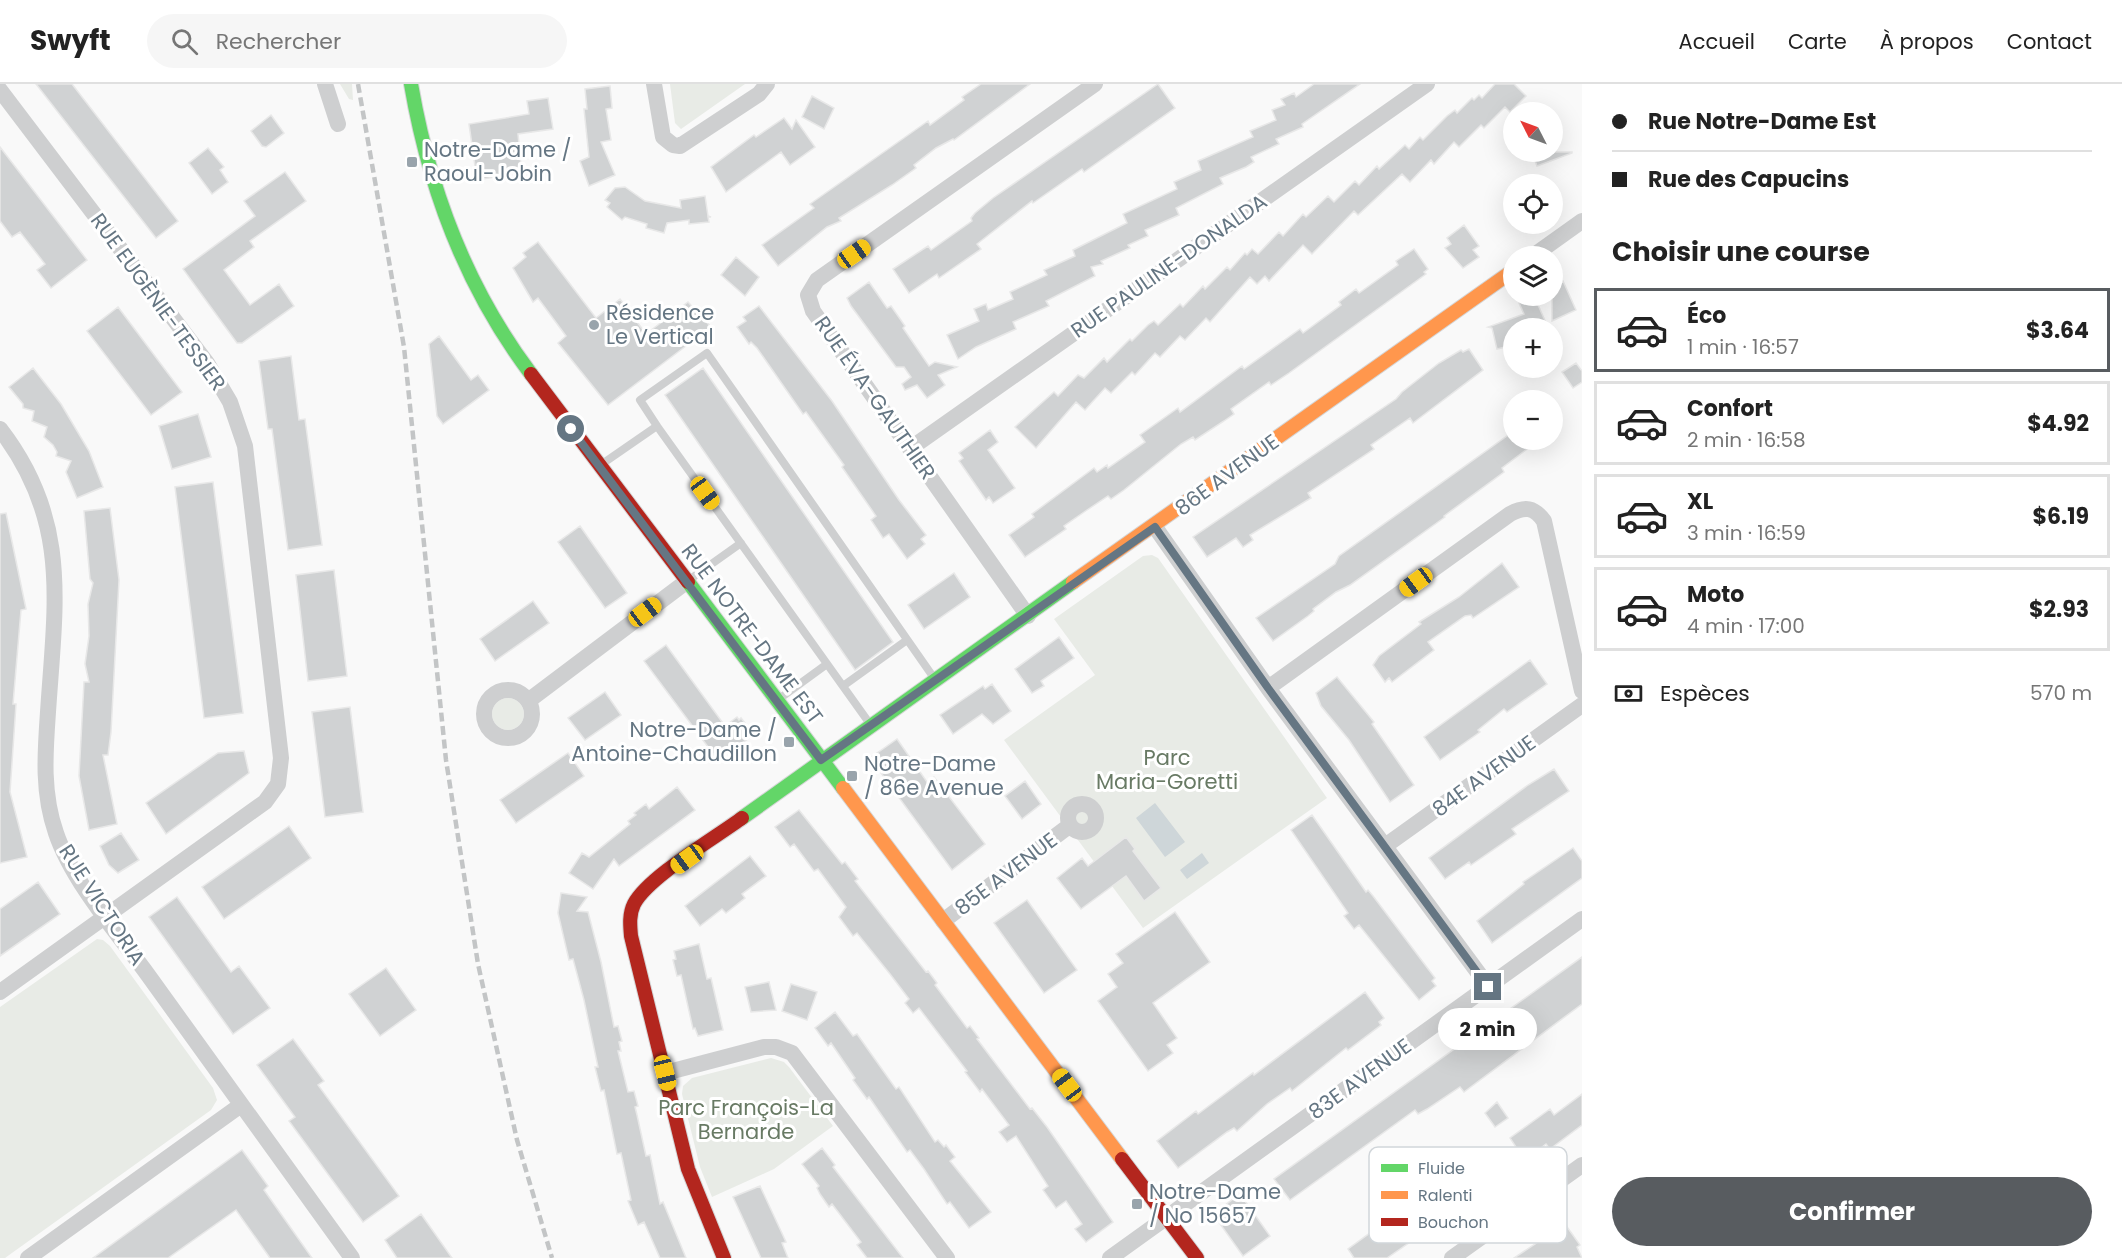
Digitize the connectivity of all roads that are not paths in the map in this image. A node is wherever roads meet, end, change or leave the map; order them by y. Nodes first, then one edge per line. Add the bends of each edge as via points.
1 (325, 84) edge
2 (411, 84) edge
3 (654, 84) edge
4 (767, 84) edge
5 (1095, 84) edge
6 (1427, 84) edge
7 (0, 90) edge
8 (338, 124) dead end
9 (1582, 221) edge
10 (1547, 246) edge
11 (1503, 278) edge
12 (657, 426) junction
13 (0, 429) edge
14 (911, 448) junction
15 (599, 466) junction
16 (1155, 527) junction
17 (741, 543) junction
18 (686, 582) junction
19 (1028, 616) junction
20 (908, 640) junction
21 (827, 664) junction
22 (935, 680) junction
23 (843, 686) junction
24 (1268, 688) junction
25 (1582, 691) edge
26 (528, 701) dead end
27 (776, 701) junction
28 (1582, 705) edge
29 (870, 724) junction
30 (821, 760) junction
31 (1069, 826) dead end
32 (1385, 846) junction
33 (105, 915) junction
34 (1582, 919) edge
35 (943, 921) junction
36 (1488, 987) junction
37 (0, 992) edge
38 (665, 1073) junction
39 (241, 1105) junction
40 (1582, 1165) edge
41 (1567, 1176) edge
42 (1167, 1218) junction
43 (1473, 1243) edge
44 (28, 1258) edge
45 (352, 1258) edge
46 (724, 1258) edge
47 (947, 1258) edge
48 (1110, 1258) edge
49 (1197, 1258) edge
50 (1452, 1258) edge

1 - 8 street
2 - 15 street, RUE NOTRE-DAME EST via 434,183 463,264 486,309 516,354
3 - 4 street via 660,130 668,142 680,146 759,94
5 - 14 street, RUE ÉVA-GAUTHIER via 811,287 808,295 813,311
6 - 14 street, RUE PAULINE-DONALDA
7 - 33 street, RUE EUGÈNIE-TESSIER via 207,363 236,417 245,446 281,758 274,790 256,809
9 - 10 street
11 - 16 street, 86E AVENUE
12 - 15 lane
12 - 17 lane
12 - 20 lane via 640,400 707,353
13 - 33 street, RUE VICTORIA via 32,479 53,545 56,587 44,757 50,812 63,850
14 - 19 street, RUE ÉVA-GAUTHIER
15 - 18 street, RUE NOTRE-DAME EST
16 - 19 street, 86E AVENUE
16 - 24 street
17 - 18 lane
17 - 21 lane
18 - 26 street
18 - 27 street, RUE NOTRE-DAME EST
19 - 22 street, 86E AVENUE
20 - 22 lane
20 - 23 lane
21 - 23 lane
21 - 27 lane
22 - 29 street, 86E AVENUE
23 - 29 lane
24 - 25 street via 1510,514 1526,508 1534,510 1544,522
24 - 32 street
27 - 30 street, RUE NOTRE-DAME EST
28 - 32 street, 84E AVENUE
29 - 30 street, 86E AVENUE
30 - 35 street, RUE NOTRE-DAME EST
30 - 38 street, 86E AVENUE via 649,886 631,907 631,936
31 - 35 street, 85E AVENUE
32 - 36 street
33 - 37 street
33 - 39 street, RUE VICTORIA
34 - 36 street, 83E AVENUE
35 - 42 street, RUE NOTRE-DAME EST
36 - 42 street, 83E AVENUE
38 - 46 street, 86E AVENUE via 688,1168
38 - 47 street via 764,1047 792,1053
39 - 44 street
39 - 45 street, RUE VICTORIA
40 - 41 street
42 - 48 street, 83E AVENUE
42 - 49 street, RUE NOTRE-DAME EST
43 - 50 street

